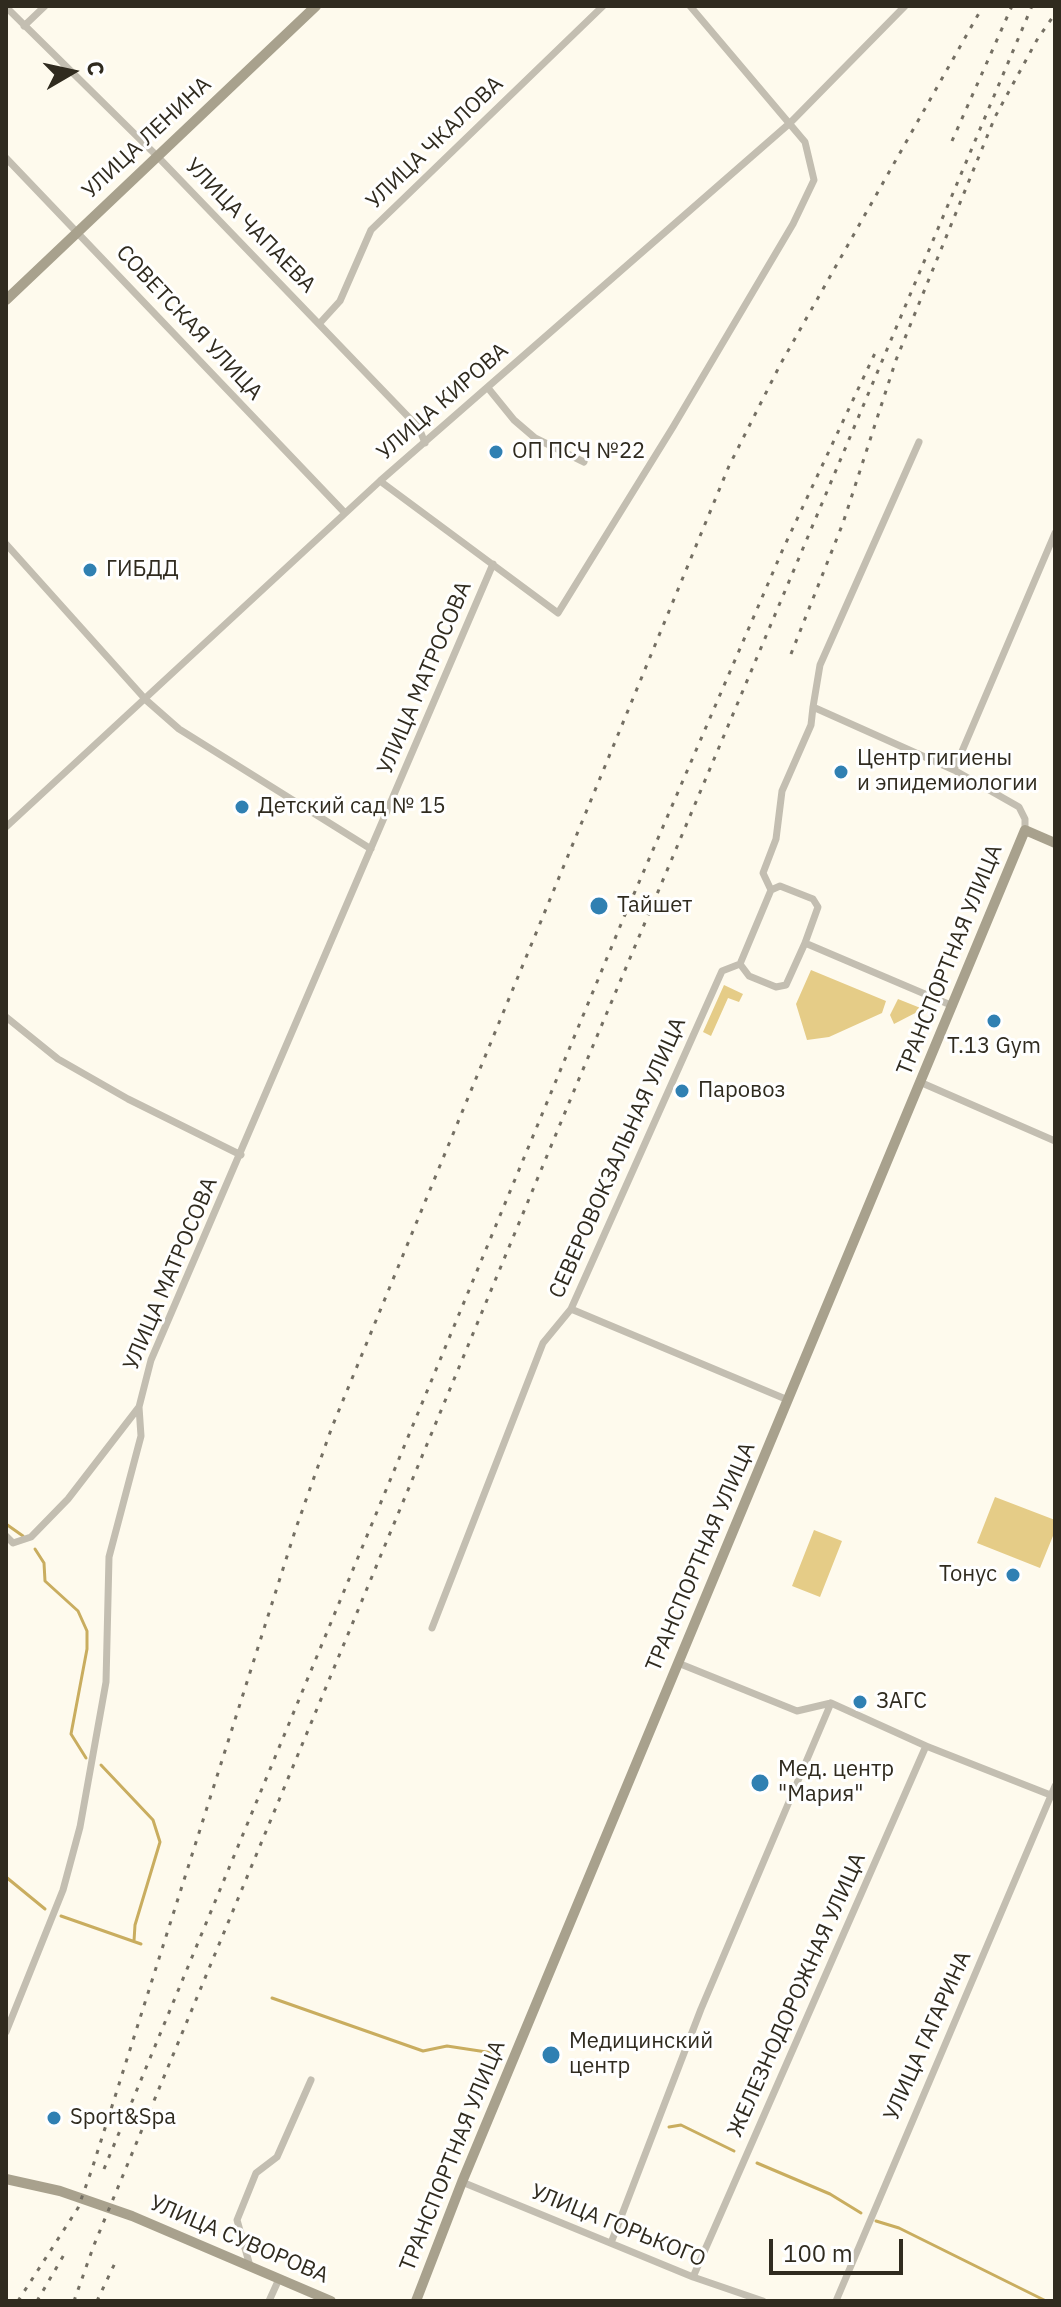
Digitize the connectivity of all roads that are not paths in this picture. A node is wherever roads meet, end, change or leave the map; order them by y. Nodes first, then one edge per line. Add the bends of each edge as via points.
1 (45, 6) edge
2 (316, 6) edge
3 (603, 6) edge
4 (690, 6) edge
5 (905, 6) edge
6 (6, 7) edge
7 (24, 26) junction
8 (790, 123) junction
9 (157, 156) junction
10 (6, 158) edge
11 (79, 231) junction
12 (6, 300) edge
13 (319, 324) junction
14 (488, 388) junction
15 (919, 442) dead end
16 (425, 443) junction
17 (584, 462) dead end
18 (380, 481) junction
19 (345, 513) junction
20 (1055, 533) edge
21 (6, 544) edge
22 (493, 564) junction
23 (146, 700) junction
24 (813, 707) junction
25 (954, 770) junction
26 (6, 827) edge
27 (1025, 830) junction
28 (1055, 843) edge
29 (371, 849) junction
30 (771, 890) junction
31 (805, 943) junction
32 (740, 964) junction
33 (953, 1006) junction
34 (6, 1017) edge
35 (922, 1083) junction
36 (1055, 1141) edge
37 (241, 1155) junction
38 (571, 1309) junction
39 (788, 1400) junction
40 (139, 1407) junction
41 (6, 1536) edge
42 (432, 1628) dead end
43 (678, 1663) junction
44 (831, 1703) junction
45 (926, 1746) junction
46 (1055, 1786) edge
47 (1053, 1796) edge
48 (6, 2032) edge
49 (311, 2080) dead end
50 (6, 2179) edge
51 (462, 2182) junction
52 (611, 2243) junction
53 (250, 2266) junction
54 (693, 2277) junction
55 (279, 2279) junction
56 (269, 2301) edge
57 (331, 2301) edge
58 (416, 2301) edge
59 (763, 2301) edge
60 (836, 2301) edge

1 - 7 street
2 - 9 street, УЛИЦА ЛЕНИНА
3 - 13 street, УЛИЦА ЧКАЛОВА via 371,230 340,301
4 - 8 street
5 - 8 street, УЛИЦА КИРОВА
6 - 7 street, УЛИЦА ЧАПАЕВА
7 - 9 street, УЛИЦА ЧАПАЕВА
8 - 14 street, УЛИЦА КИРОВА
8 - 22 street via 811,160 814,180 807,198 558,613
9 - 11 street, УЛИЦА ЛЕНИНА
9 - 13 street, УЛИЦА ЧАПАЕВА
10 - 11 street, СОВЕТСКАЯ УЛИЦА
11 - 12 street, УЛИЦА ЛЕНИНА
11 - 19 street, СОВЕТСКАЯ УЛИЦА
13 - 16 street, УЛИЦА ЧАПАЕВА via 419,428
14 - 16 street, УЛИЦА КИРОВА
14 - 17 street via 535,438
15 - 24 street, СЕВЕРОВОКЗАЛЬНАЯ УЛИЦА via 820,665
16 - 18 street, УЛИЦА КИРОВА
18 - 19 street, УЛИЦА КИРОВА
18 - 22 street
19 - 23 street, УЛИЦА КИРОВА
20 - 25 street
21 - 23 street
22 - 29 street, УЛИЦА МАТРОСОВА
23 - 26 street, УЛИЦА КИРОВА
23 - 29 street via 179,729
24 - 25 street
24 - 30 street, СЕВЕРОВОКЗАЛЬНАЯ УЛИЦА via 811,725 782,791 776,839 763,873
25 - 27 street via 1019,807
27 - 28 street
27 - 33 street, ТРАНСПОРТНАЯ УЛИЦА
29 - 37 street, УЛИЦА МАТРОСОВА
30 - 31 street via 780,886 813,899 818,907
30 - 32 street, СЕВЕРОВОКЗАЛЬНАЯ УЛИЦА
31 - 32 street via 786,985 776,987 749,976
31 - 33 street
32 - 38 street, СЕВЕРОВОКЗАЛЬНАЯ УЛИЦА via 722,971
33 - 35 street, ТРАНСПОРТНАЯ УЛИЦА
34 - 37 street via 68,1064
35 - 36 street
35 - 39 street, ТРАНСПОРТНАЯ УЛИЦА
37 - 40 street, УЛИЦА МАТРОСОВА via 151,1360
38 - 39 street
38 - 42 street, СЕВЕРОВОКЗАЛЬНАЯ УЛИЦА via 543,1343
39 - 43 street, ТРАНСПОРТНАЯ УЛИЦА
40 - 41 street via 68,1499 31,1537 13,1543
40 - 48 street, УЛИЦА МАТРОСОВА via 141,1436 109,1557 106,1682 82,1818 63,1890
43 - 44 street via 797,1711
43 - 51 street, ТРАНСПОРТНАЯ УЛИЦА
44 - 45 street
44 - 52 street via 701,2009
45 - 47 street
45 - 54 street, ЖЕЛЕЗНОДОРОЖНАЯ УЛИЦА
46 - 47 street, УЛИЦА ГАГАРИНА
47 - 60 street, УЛИЦА ГАГАРИНА
49 - 53 street via 277,2157 256,2173 237,2220
50 - 53 street, УЛИЦА СУВОРОВА via 132,2216
51 - 52 street, УЛИЦА ГОРЬКОГО
51 - 58 street, ТРАНСПОРТНАЯ УЛИЦА
52 - 54 street, УЛИЦА ГОРЬКОГО
53 - 55 street, УЛИЦА СУВОРОВА
54 - 59 street, УЛИЦА ГОРЬКОГО
55 - 56 street
55 - 57 street, УЛИЦА СУВОРОВА

